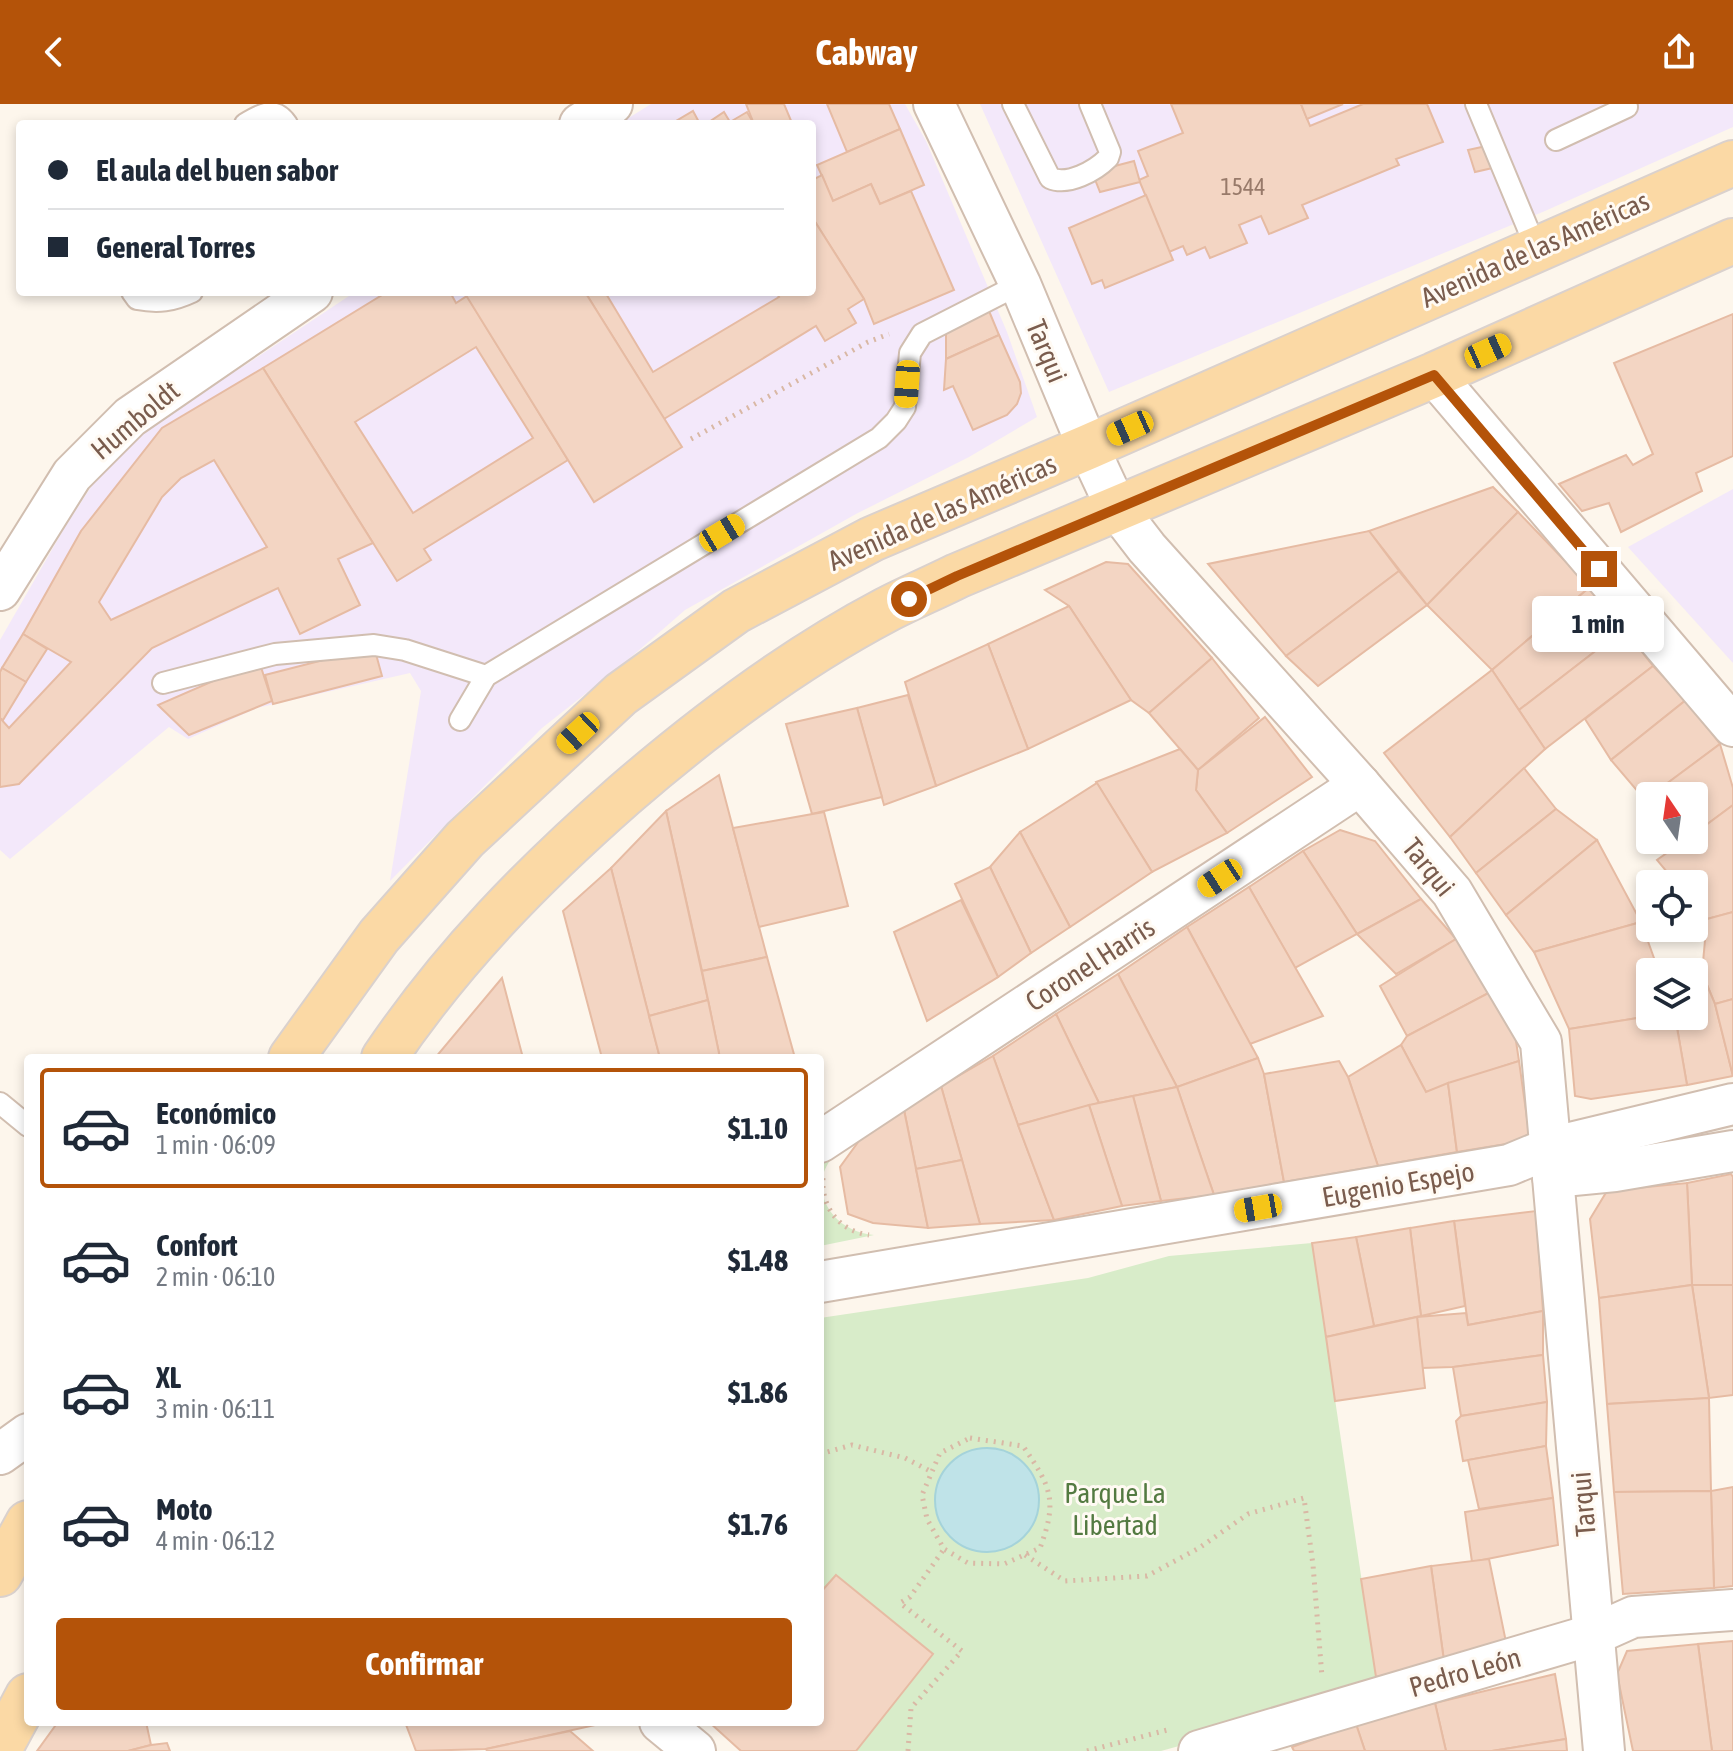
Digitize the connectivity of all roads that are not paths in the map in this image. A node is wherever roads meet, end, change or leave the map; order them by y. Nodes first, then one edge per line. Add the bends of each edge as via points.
1 (612, 104) edge
2 (934, 104) edge
3 (1013, 104) edge
4 (1090, 104) edge
5 (1476, 104) edge
6 (1629, 105) edge
7 (251, 120) edge
8 (284, 120) edge
9 (586, 120) edge
10 (1556, 140) dead end
11 (1733, 163) edge
12 (1733, 241) edge
13 (1536, 248) junction
14 (1020, 284) junction
15 (135, 296) edge
16 (183, 296) edge
17 (292, 297) edge
18 (1434, 375) junction
19 (1088, 447) junction
20 (1117, 509) junction
21 (0, 590) edge
22 (486, 676) junction
23 (163, 683) dead end
24 (460, 720) dead end
25 (1733, 726) edge
26 (1360, 785) junction
27 (294, 1054) edge
28 (387, 1054) edge
29 (0, 1103) edge
30 (1733, 1104) edge
31 (24, 1123) edge
32 (827, 1138) edge
33 (1733, 1151) edge
34 (1551, 1163) junction
35 (824, 1281) edge
36 (24, 1437) edge
37 (0, 1454) edge
38 (24, 1530) edge
39 (0, 1574) edge
40 (1733, 1610) edge
41 (1595, 1634) junction
42 (24, 1703) edge
43 (665, 1726) edge
44 (1188, 1739) edge
45 (0, 1748) edge
46 (695, 1751) edge
47 (1604, 1751) edge

1 - 9 street
2 - 14 street, Tarqui
3 - 4 lane via 1050,178 1061,181 1108,158
5 - 13 lane
6 - 10 lane
7 - 8 lane via 273,112
11 - 13 main road, Avenida de las Américas
12 - 18 main road
13 - 19 main road, Avenida de las Américas
14 - 19 street, Tarqui
14 - 22 lane via 922,334 910,353 905,407 879,438
15 - 16 lane via 156,303
17 - 21 street, Humboldt via 130,417 72,475
18 - 20 main road
18 - 25 street
19 - 20 street, Tarqui
19 - 27 main road, Avenida de las Américas via 872,539 736,611 621,694 465,839 379,936
20 - 26 street, Tarqui
20 - 28 main road via 885,611 704,728 572,840 466,948
22 - 23 lane via 374,645 275,654
22 - 24 lane
26 - 32 street, Coronel Harris
26 - 34 street, Tarqui via 1452,892 1541,1042
29 - 31 lane
30 - 34 street, Eugenio Espejo
33 - 34 street, Eugenio Espejo via 1615,1171
34 - 35 street, Eugenio Espejo via 1509,1165
34 - 41 street, Tarqui
36 - 37 street
38 - 39 main road
40 - 41 street, Pedro León via 1633,1617
41 - 44 street, Pedro León
41 - 47 street, Tarqui
42 - 45 main road
43 - 46 street

